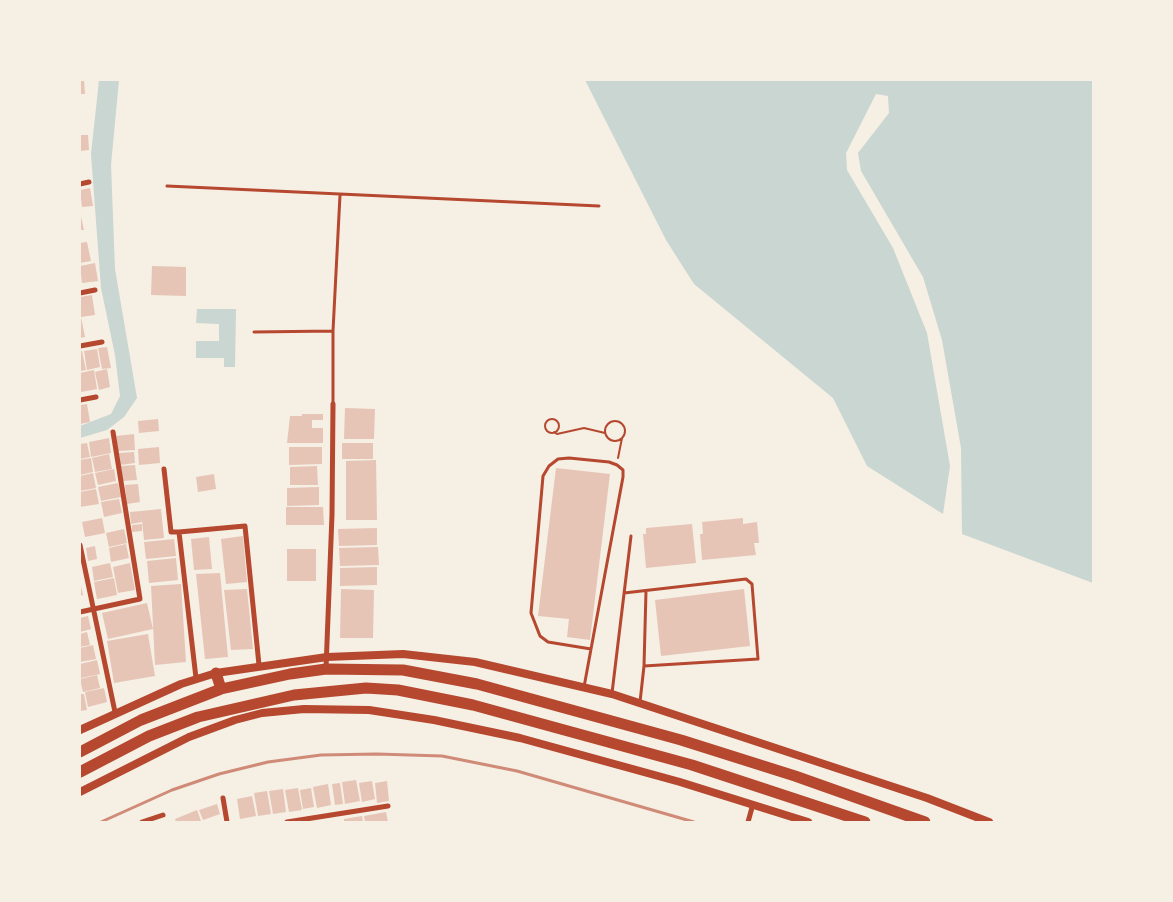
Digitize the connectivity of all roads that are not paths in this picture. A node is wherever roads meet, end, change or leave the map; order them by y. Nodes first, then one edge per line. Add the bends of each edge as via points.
1 (89, 182) dead end
2 (80, 184) edge
3 (167, 186) dead end
4 (340, 195) junction
5 (599, 206) dead end
6 (95, 290) dead end
7 (80, 292) edge
8 (334, 331) junction
9 (254, 332) dead end
10 (102, 342) dead end
11 (80, 346) edge
12 (96, 396) dead end
13 (80, 400) edge
14 (333, 404) joint
15 (113, 432) dead end
16 (164, 469) dead end
17 (178, 532) junction
18 (631, 536) dead end
19 (80, 545) edge
20 (646, 591) junction
21 (624, 593) junction
22 (93, 609) junction
23 (80, 612) edge
24 (591, 649) junction
25 (327, 657) junction
26 (259, 665) junction
27 (644, 666) junction
28 (326, 669) junction
29 (216, 673) junction
30 (196, 678) junction
31 (584, 687) junction
32 (221, 688) junction
33 (612, 694) junction
34 (640, 703) junction
35 (262, 707) junction
36 (114, 712) junction
37 (80, 730) edge
38 (80, 752) edge
39 (80, 772) edge
40 (80, 792) edge
41 (223, 798) dead end
42 (753, 804) junction
43 (388, 806) dead end
44 (163, 815) dead end
45 (142, 822) edge
46 (227, 822) edge
47 (287, 822) edge
48 (748, 822) edge
49 (808, 822) edge
50 (865, 822) edge
51 (925, 822) edge
52 (989, 822) edge

1 - 2 street
3 - 4 lane
4 - 5 lane
4 - 8 lane
6 - 7 street
8 - 9 lane
8 - 14 lane
10 - 11 street
12 - 13 street
14 - 25 street
15 - 22 street via 140,599
16 - 17 street via 171,532
17 - 26 street via 245,526
17 - 30 street
18 - 21 lane
19 - 22 street
20 - 21 lane
20 - 27 lane
20 - 27 lane via 750,580 758,659
21 - 33 lane
22 - 23 street
22 - 36 street
24 - 24 lane via 548,642 540,636 531,613 543,476 558,459 609,462 623,470
24 - 31 lane
25 - 26 street
25 - 28 street
25 - 31 street via 404,654 475,662
26 - 29 street
27 - 34 lane
28 - 32 highway
28 - 51 highway via 403,670 477,684 681,740
29 - 30 street
29 - 32 highway
30 - 36 street
31 - 33 street
32 - 38 highway via 141,720
33 - 34 street
34 - 52 street via 927,798
35 - 39 highway via 198,717 149,736
35 - 40 street via 189,737
35 - 42 street via 369,710 434,720 520,738
35 - 50 highway via 294,695 366,688 433,696 682,763
36 - 37 street
41 - 46 street
42 - 48 street
42 - 49 street
43 - 47 street
44 - 45 street

